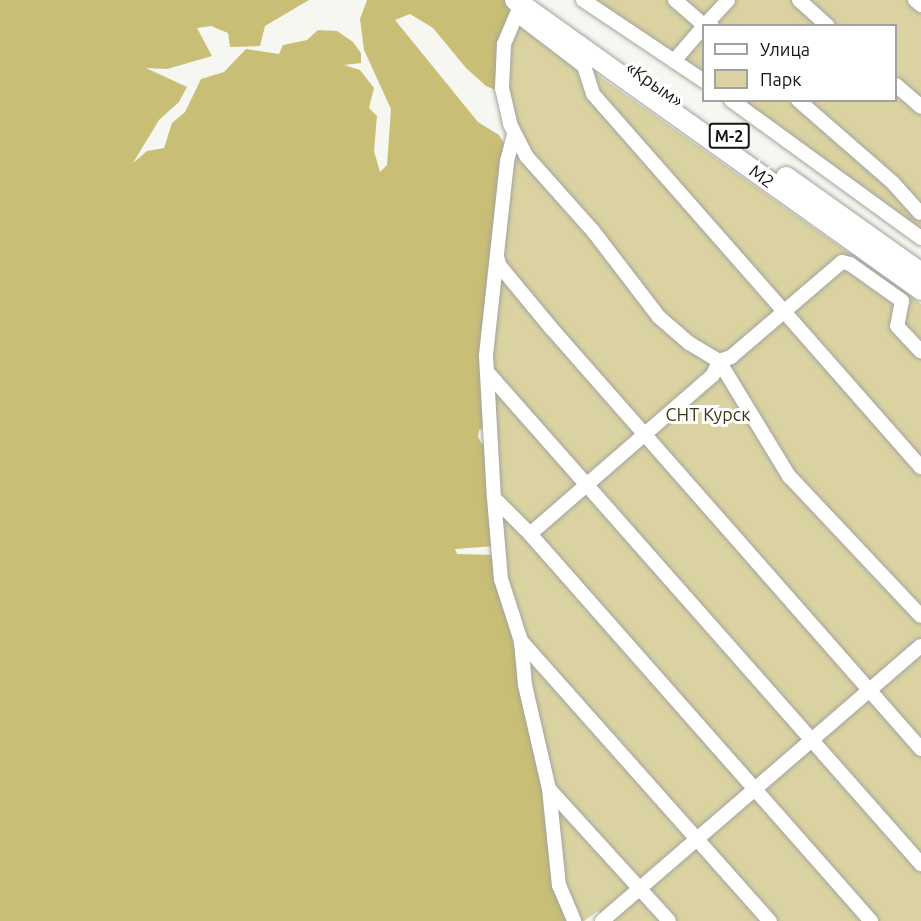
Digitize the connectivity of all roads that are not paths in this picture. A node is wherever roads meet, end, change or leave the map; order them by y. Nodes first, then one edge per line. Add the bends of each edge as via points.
1 (583, 0) edge
2 (675, 0) edge
3 (728, 0) edge
4 (799, 0) edge
5 (915, 0) edge
6 (522, 5) edge
7 (921, 5) edge
8 (702, 24) edge
9 (706, 24) edge
10 (826, 24) edge
11 (702, 28) edge
12 (674, 61) junction
13 (702, 80) edge
14 (897, 86) edge
15 (734, 102) edge
16 (800, 102) edge
17 (921, 107) edge
18 (514, 135) junction
19 (920, 212) edge
20 (909, 229) junction
21 (921, 238) edge
22 (497, 255) junction
23 (921, 273) edge
24 (921, 290) edge
25 (784, 311) junction
26 (921, 352) edge
27 (719, 361) junction
28 (488, 373) junction
29 (643, 435) junction
30 (921, 467) edge
31 (587, 484) junction
32 (494, 498) junction
33 (530, 534) junction
34 (921, 616) edge
35 (521, 641) junction
36 (921, 646) edge
37 (870, 689) junction
38 (811, 738) junction
39 (921, 749) edge
40 (753, 788) junction
41 (549, 789) junction
42 (697, 839) junction
43 (921, 864) edge
44 (640, 889) junction
45 (574, 921) edge
46 (602, 921) edge
47 (669, 921) edge
48 (770, 921) edge
49 (871, 921) edge

1 - 12 street
2 - 8 street
3 - 9 street
4 - 10 street
5 - 7 street
6 - 18 street via 502,55 505,108
6 - 23 highway, «Крым» / М-2
6 - 24 highway, М2
6 - 25 street via 584,66 593,94
11 - 12 street
12 - 13 street
14 - 17 street
15 - 20 street
16 - 19 street via 893,183
18 - 22 street
18 - 27 street via 548,183 593,231 659,317 689,343
19 - 20 street
20 - 21 street
22 - 28 street via 486,356
22 - 29 street via 499,265 510,279
25 - 26 street via 837,264 850,264 902,301 897,326
25 - 27 street via 730,357
25 - 30 street
27 - 29 street via 713,375
27 - 34 street via 789,476
28 - 31 street
28 - 32 street
29 - 31 street
29 - 37 street
31 - 33 street
31 - 38 street
32 - 33 street
32 - 35 street via 501,579
33 - 40 street
35 - 41 street via 525,685
35 - 42 street
36 - 37 street
37 - 38 street
37 - 39 street
38 - 40 street
38 - 43 street
40 - 42 street
40 - 49 street
41 - 44 street
41 - 45 street via 559,885
42 - 44 street
42 - 48 street
44 - 46 street
44 - 47 street

